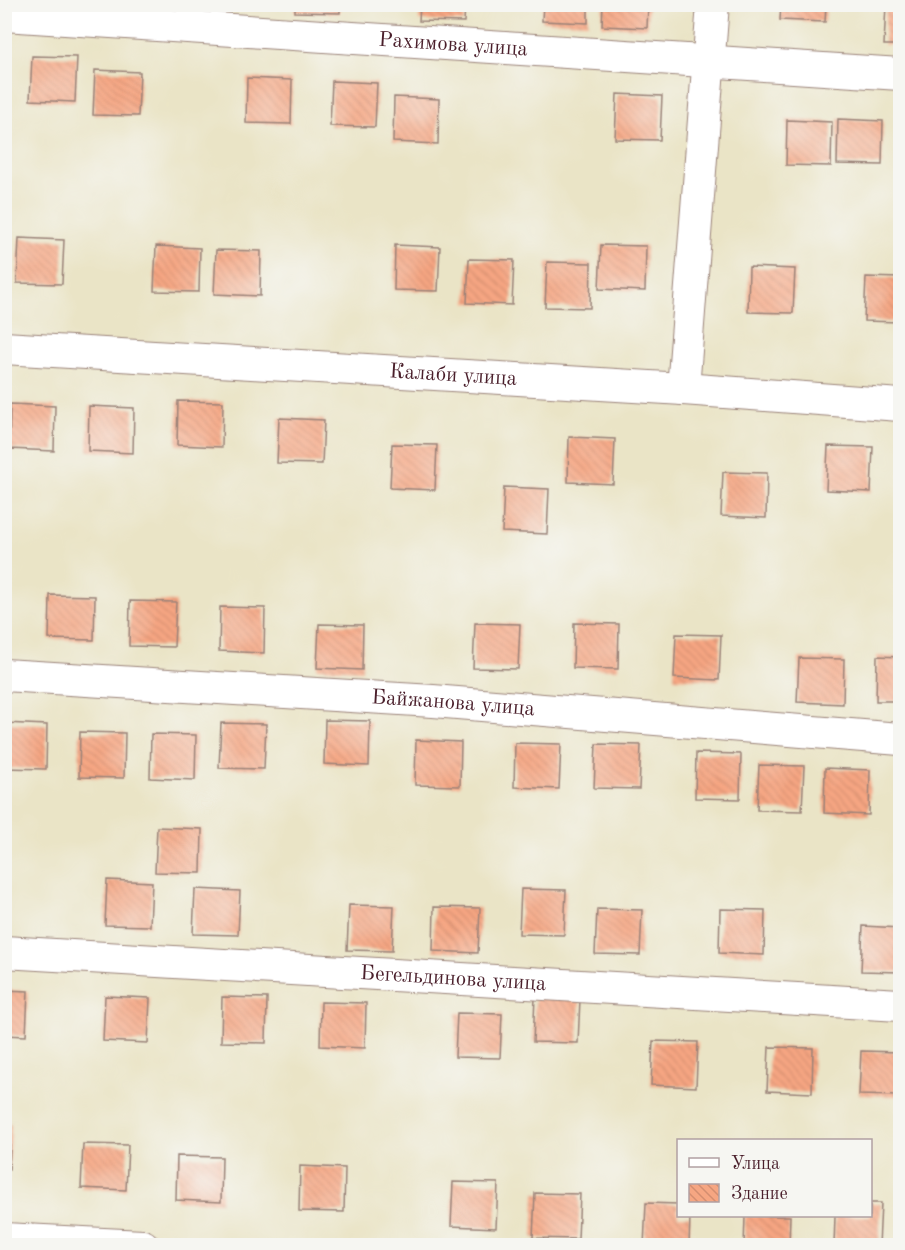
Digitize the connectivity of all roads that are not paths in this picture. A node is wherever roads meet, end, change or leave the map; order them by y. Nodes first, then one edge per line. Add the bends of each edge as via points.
1 (713, 4) edge
2 (4, 15) edge
3 (708, 61) junction
4 (900, 74) edge
5 (4, 348) edge
6 (683, 388) junction
7 (900, 405) edge
8 (4, 675) edge
9 (900, 739) edge
10 (4, 952) edge
11 (900, 1005) edge
12 (4, 1239) edge
13 (142, 1245) edge

1 - 3 street
2 - 3 street, Рахимова улица
3 - 4 street, Рахимова улица
3 - 6 street
5 - 6 street, Калаби улица
6 - 7 street, Калаби улица
8 - 9 street, Байжанова улица via 433,701
10 - 11 street, Бегельдинова улица
12 - 13 street

